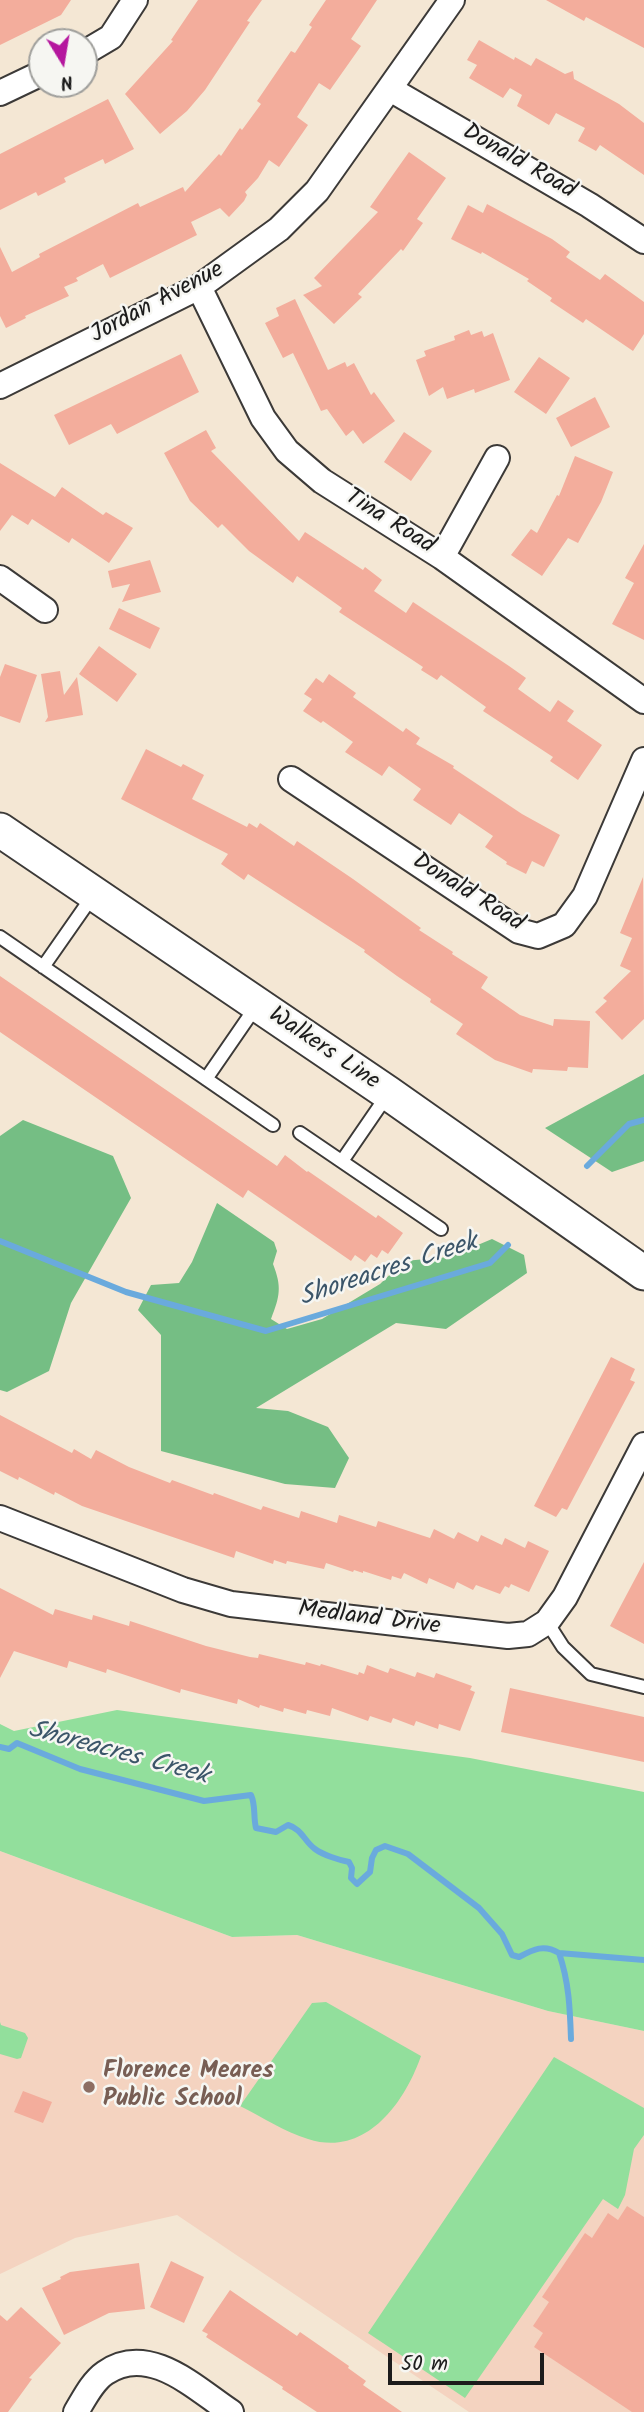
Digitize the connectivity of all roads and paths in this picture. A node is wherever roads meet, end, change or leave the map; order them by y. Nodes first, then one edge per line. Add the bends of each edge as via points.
1 (135, 0) edge
2 (452, 0) edge
3 (98, 45) edge
4 (28, 80) edge
5 (390, 89) junction
6 (0, 93) edge
7 (644, 241) edge
8 (199, 287) junction
9 (0, 386) edge
10 (497, 458) dead end
11 (442, 557) junction
12 (0, 578) edge
13 (46, 610) dead end
14 (644, 701) edge
15 (644, 760) edge
16 (291, 779) dead end
17 (0, 830) edge
18 (94, 894) junction
19 (0, 937) edge
20 (43, 967) junction
21 (257, 1005) junction
22 (206, 1079) junction
23 (388, 1093) junction
24 (273, 1125) dead end
25 (300, 1133) dead end
26 (342, 1161) junction
27 (441, 1229) dead end
28 (644, 1273) edge
29 (644, 1445) edge
30 (0, 1518) edge
31 (547, 1622) junction
32 (644, 1687) edge
33 (76, 2412) edge
34 (231, 2412) edge

1 - 3 street via 111,37
2 - 5 street, Jordan Avenue
4 - 6 street
5 - 7 street, Donald Road
5 - 8 street, Jordan Avenue via 317,191 279,229
8 - 9 street, Jordan Avenue
8 - 11 street, Tina Road via 263,418 287,451 323,481
10 - 11 street
11 - 14 street, Tina Road
12 - 13 street
15 - 16 street, Donald Road via 584,896 564,925 538,936 519,931
17 - 18 main road, Walkers Line
18 - 20 lane
18 - 21 main road, Walkers Line
19 - 20 lane
20 - 22 lane
21 - 22 lane
21 - 23 main road, Walkers Line
22 - 24 lane
23 - 26 lane
23 - 28 main road, Walkers Line
25 - 26 lane
26 - 27 lane
29 - 31 street via 565,1597
30 - 31 street, Medland Drive via 183,1590 231,1604 508,1636 528,1634
31 - 32 lane via 563,1647 591,1674
33 - 34 street via 105,2373 125,2364 146,2362 167,2369

